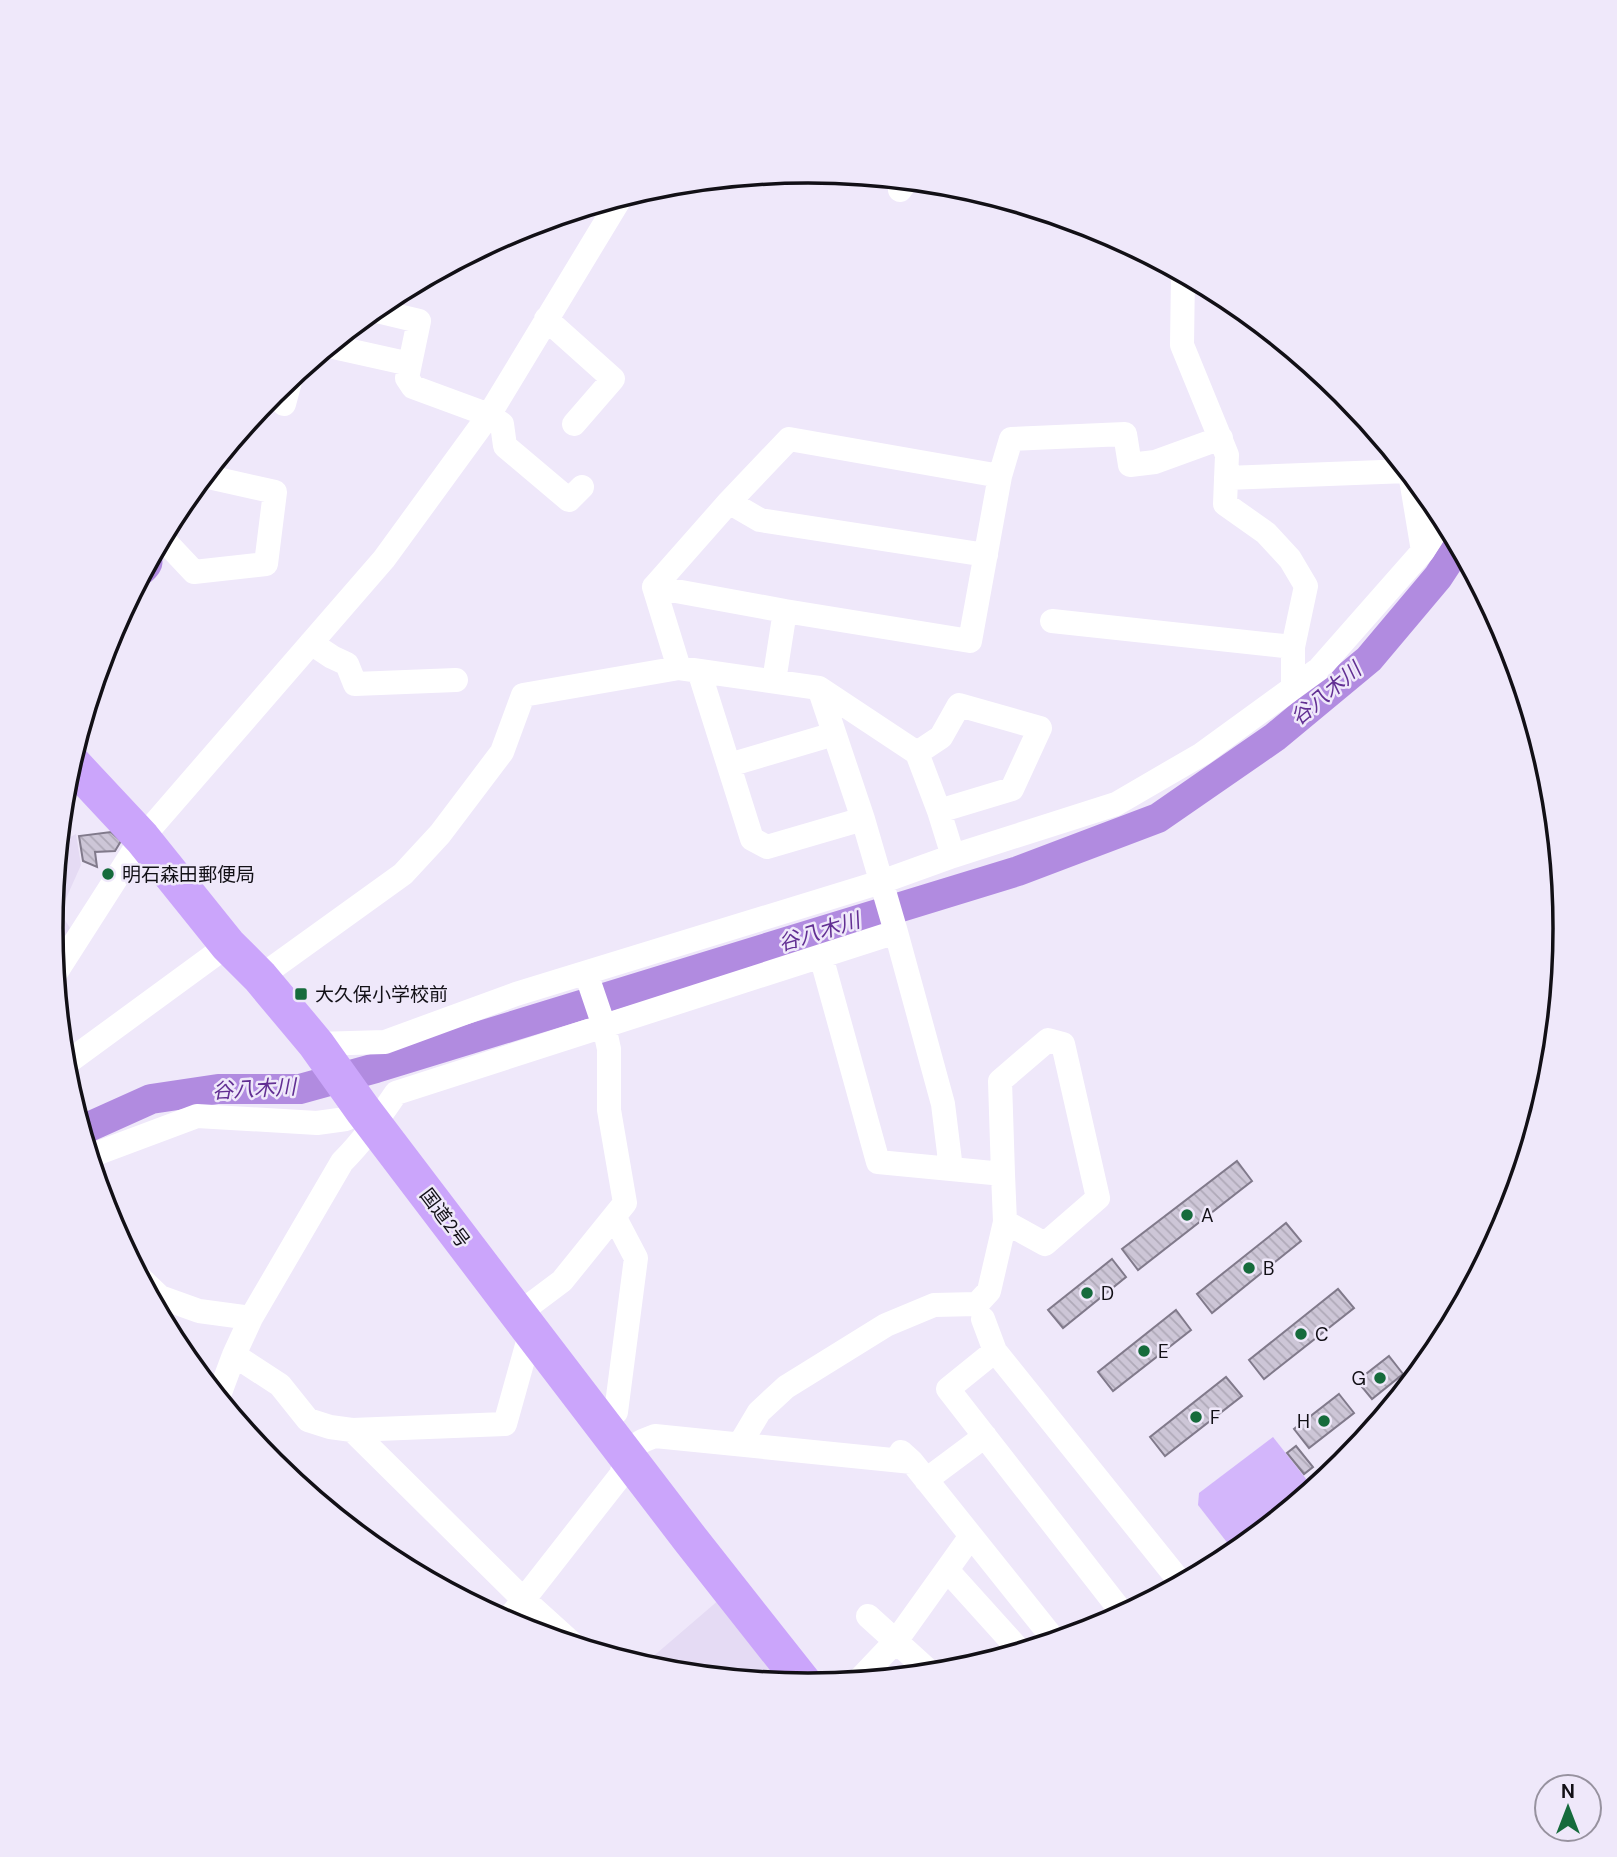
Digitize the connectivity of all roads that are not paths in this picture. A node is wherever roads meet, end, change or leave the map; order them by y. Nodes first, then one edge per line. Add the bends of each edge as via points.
1 (614, 209) edge
2 (1183, 284) edge
3 (388, 314) edge
4 (546, 319) junction
5 (341, 348) edge
6 (410, 364) junction
7 (286, 396) edge
8 (284, 404) dead end
9 (489, 415) junction
10 (574, 424) dead end
11 (1221, 438) junction
12 (1398, 472) edge
13 (1000, 476) junction
14 (215, 478) edge
15 (1226, 478) junction
16 (582, 487) dead end
17 (1413, 493) edge
18 (729, 502) junction
19 (1437, 528) edge
20 (169, 546) edge
21 (1423, 551) junction
22 (986, 555) junction
23 (654, 586) junction
24 (785, 611) junction
25 (1052, 621) dead end
26 (311, 643) junction
27 (1293, 647) junction
28 (689, 669) junction
29 (456, 680) dead end
30 (774, 681) junction
31 (819, 688) junction
32 (1293, 688) junction
33 (835, 734) junction
34 (917, 753) junction
35 (729, 765) junction
36 (80, 771) edge
37 (939, 811) junction
38 (863, 819) junction
39 (142, 838) junction
40 (953, 856) junction
41 (881, 882) junction
42 (896, 932) junction
43 (228, 945) junction
44 (821, 956) junction
45 (64, 959) edge
46 (586, 973) junction
47 (260, 977) junction
48 (604, 1026) junction
49 (316, 1044) junction
50 (74, 1058) edge
51 (369, 1117) junction
52 (98, 1153) edge
53 (951, 1169) junction
54 (1003, 1174) junction
55 (615, 1218) junction
56 (1004, 1222) junction
57 (161, 1297) edge
58 (251, 1318) junction
59 (983, 1319) dead end
60 (524, 1323) junction
61 (995, 1351) junction
62 (234, 1355) junction
63 (222, 1388) edge
64 (601, 1421) junction
65 (352, 1430) junction
66 (985, 1436) junction
67 (740, 1444) junction
68 (626, 1454) junction
69 (912, 1463) junction
70 (971, 1536) junction
71 (947, 1570) junction
72 (1175, 1577) edge
73 (523, 1599) junction
74 (1117, 1606) edge
75 (513, 1612) edge
76 (868, 1616) dead end
77 (557, 1629) edge
78 (1049, 1634) edge
79 (896, 1642) junction
80 (1014, 1645) edge
81 (922, 1665) edge
82 (868, 1671) edge
83 (796, 1674) edge

1 - 4 street
2 - 11 street via 1182,345
3 - 6 street via 419,321
4 - 9 street
4 - 10 street via 613,380
5 - 6 street
6 - 9 street via 407,378 413,387
7 - 8 street
9 - 16 street via 502,425 505,446 569,500
9 - 26 street via 384,559
11 - 13 street via 1155,462 1130,465 1125,434 1011,439
11 - 15 street via 1227,455
12 - 15 street
13 - 18 street via 789,439
13 - 22 street
14 - 20 street via 275,492 266,564 194,572
15 - 27 street via 1225,504 1266,533 1306,586
17 - 21 street
18 - 22 street via 760,520
18 - 23 street
19 - 21 street
21 - 32 street via 1319,669
22 - 24 street via 970,641
23 - 24 street
23 - 28 street
24 - 30 street
25 - 27 street
26 - 29 street via 347,664 355,684
26 - 39 street
27 - 32 street
28 - 30 street
28 - 35 street
28 - 47 street via 523,695 502,752 431,844 403,874
30 - 31 street
31 - 33 street
31 - 34 street
32 - 40 street via 1202,754 1116,804
33 - 35 street
33 - 38 street
34 - 37 street
34 - 37 street via 941,737 959,705 1040,728 1012,789
35 - 38 street via 752,839 767,847
36 - 39 highway, 国道2号
37 - 40 street
38 - 41 street
39 - 43 highway, 国道2号
39 - 45 street
40 - 41 street
41 - 42 street
41 - 46 street
42 - 44 street
42 - 53 street via 943,1104
43 - 47 highway, 国道2号
43 - 50 street
44 - 48 street
44 - 53 street via 878,1162
46 - 48 street
46 - 49 street via 385,1042
47 - 49 highway, 国道2号
48 - 51 street via 396,1093
48 - 55 street via 610,1110 625,1203
49 - 51 highway, 国道2号
51 - 52 street via 317,1124 197,1116
51 - 58 street via 360,1144 342,1162
51 - 60 highway, 国道2号
53 - 54 street
54 - 56 street
54 - 56 street via 1000,1081 1048,1040 1063,1044 1098,1198 1045,1244
55 - 60 street
55 - 64 street via 636,1258 616,1412
56 - 67 street via 989,1291 977,1304 934,1305 886,1325 786,1387 759,1412
57 - 58 street via 199,1311
58 - 62 street
59 - 61 street
60 - 64 highway, 国道2号
60 - 65 street via 505,1423
61 - 66 street via 948,1389
61 - 72 street
62 - 63 street
62 - 65 street via 280,1385 308,1420
64 - 68 highway, 国道2号
65 - 73 street
66 - 69 street
66 - 74 street
67 - 68 street via 655,1436 637,1442
67 - 69 street
68 - 73 street via 621,1475
68 - 83 highway, 国道2号
69 - 70 street
70 - 71 street
70 - 78 street
71 - 79 street
71 - 80 street
73 - 75 street
73 - 77 street
76 - 79 street
79 - 81 street
79 - 82 street

